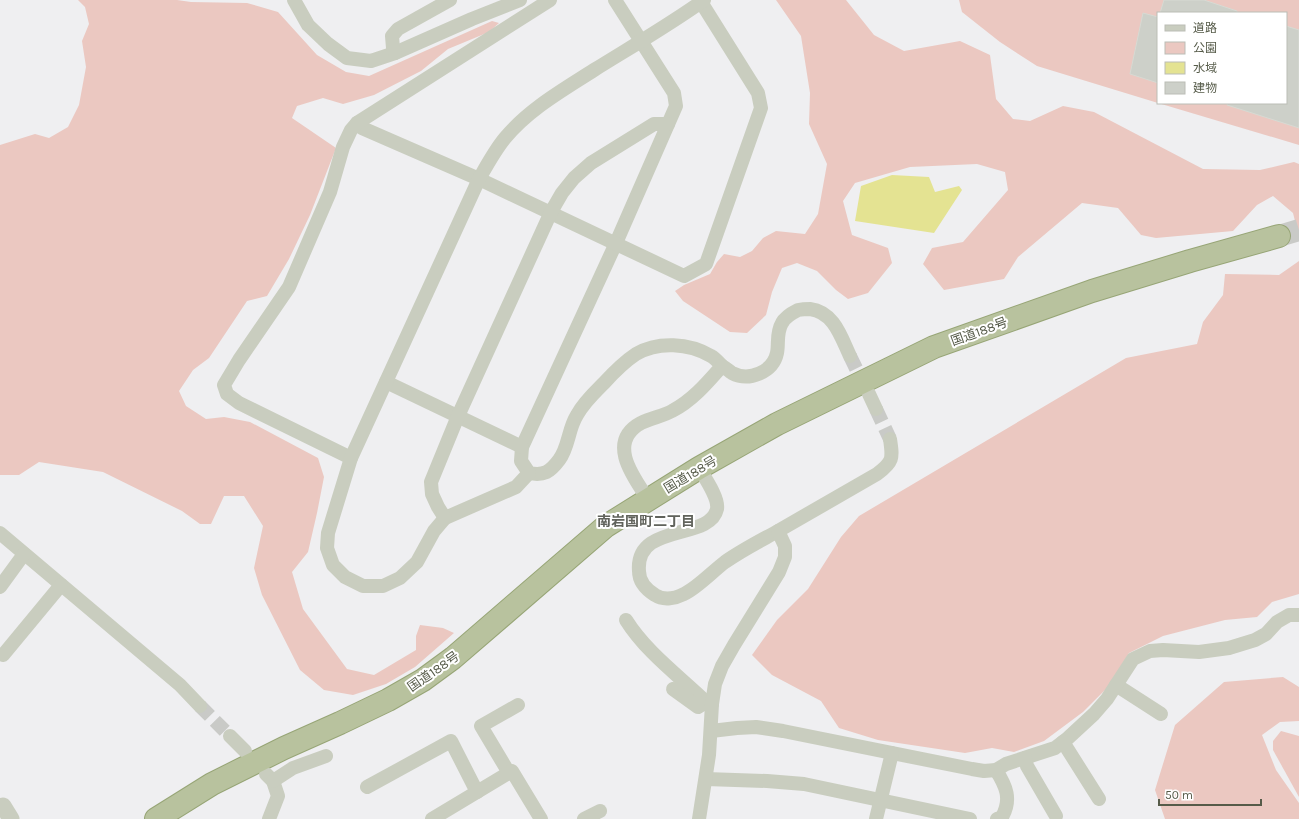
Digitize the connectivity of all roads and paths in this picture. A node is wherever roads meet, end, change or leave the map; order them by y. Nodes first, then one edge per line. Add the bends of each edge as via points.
1 (294, 0) edge
2 (450, 0) edge
3 (520, 0) edge
4 (550, 0) edge
5 (615, 0) edge
6 (703, 1) edge
7 (641, 42) junction
8 (395, 52) junction
9 (357, 123) junction
10 (668, 124) junction
11 (479, 179) junction
12 (551, 212) junction
13 (1279, 236) tunnel mouth
14 (616, 243) junction
15 (850, 356) tunnel mouth
16 (722, 366) junction
17 (386, 382) junction
18 (869, 394) tunnel mouth
19 (876, 409) tunnel mouth
20 (458, 416) junction
21 (890, 439) tunnel mouth
22 (522, 447) junction
23 (352, 458) junction
24 (699, 468) junction
25 (529, 473) junction
26 (648, 499) junction
27 (445, 518) junction
28 (778, 531) junction
29 (0, 534) edge
30 (24, 554) junction
31 (61, 585) junction
32 (0, 588) edge
33 (1299, 615) edge
34 (626, 620) dead end
35 (3, 655) dead end
36 (1116, 686) junction
37 (673, 689) dead end
38 (709, 703) junction
39 (518, 705) dead end
40 (200, 706) tunnel mouth
41 (1161, 714) dead end
42 (711, 731) junction
43 (230, 736) tunnel mouth
44 (1063, 742) junction
45 (245, 751) dead end
46 (892, 753) junction
47 (326, 756) dead end
48 (1025, 758) junction
49 (996, 770) junction
50 (509, 773) junction
51 (706, 779) junction
52 (367, 787) dead end
53 (477, 792) junction
54 (1099, 799) dead end
55 (880, 801) junction
56 (600, 810) dead end
57 (1056, 816) dead end
58 (539, 818) edge
59 (156, 819) edge
60 (269, 819) edge
61 (432, 819) edge
62 (584, 819) edge
63 (699, 819) edge
64 (876, 819) edge
65 (970, 819) edge
66 (997, 819) edge

1 - 8 street via 308,25 347,58 371,61
2 - 8 street via 398,28 392,36
3 - 8 street
4 - 9 street
5 - 7 street
6 - 7 street
6 - 14 street via 758,93 761,108 706,264 684,276
7 - 10 street via 674,93 676,106
7 - 11 street via 559,92 526,117 504,138
9 - 11 street via 362,128
9 - 23 street via 343,147 330,192 289,287 224,385 227,394 239,403
10 - 12 street via 654,124 591,163 574,178
10 - 14 street
11 - 12 street
11 - 17 street
12 - 14 street
12 - 20 street
13 - 24 highway, 国道188号 via 1092,291 934,347 777,424
14 - 22 street
15 - 16 street via 836,325 828,316 816,310 803,309 792,313 782,322 778,332 776,355 768,369 757,375 744,377 733,374
16 - 25 street via 712,356 693,348 672,344 654,347 637,354 622,364 586,401 576,415 560,458 551,468 540,475
16 - 26 street via 688,400 672,411 641,423 631,431 625,442 624,457
17 - 20 street
17 - 23 street
18 - 19 street
20 - 22 street
20 - 27 street via 431,482 432,494
21 - 28 street via 892,453 889,465
22 - 25 street via 521,461
23 - 27 street via 328,533 327,548 332,565 344,577 362,586 383,586 400,578 416,562 434,531
24 - 26 highway, 国道188号
24 - 28 street via 717,501 717,510 712,519 704,525 658,539 641,554 638,563 639,574 644,586 657,596 672,599 685,594 727,561
25 - 27 street via 516,486
26 - 59 highway, 国道188号 via 606,526 453,658 423,680 388,700 212,784
28 - 38 street via 785,546 786,557 780,572 722,666
29 - 30 street
30 - 31 street
30 - 32 street
31 - 35 street
31 - 40 street via 180,685
33 - 36 street via 1289,615 1277,622 1266,634 1229,648 1199,652 1150,651 1133,659
34 - 38 street via 645,645
36 - 41 street
36 - 44 street via 1094,714
37 - 38 street via 698,707
38 - 42 street
39 - 50 street via 481,726
42 - 46 street via 762,728
42 - 51 street
43 - 45 street
44 - 48 street via 1055,748
44 - 54 street
46 - 49 street via 984,771
46 - 55 street
47 - 60 street via 269,777 278,796
48 - 49 street
48 - 57 street via 1027,766
49 - 66 street via 1008,797 1006,811 1002,818
50 - 53 street
50 - 58 street via 512,771
51 - 55 street via 804,784
51 - 63 street
52 - 53 street via 451,741
53 - 61 street
55 - 64 street
55 - 65 street
56 - 62 street

